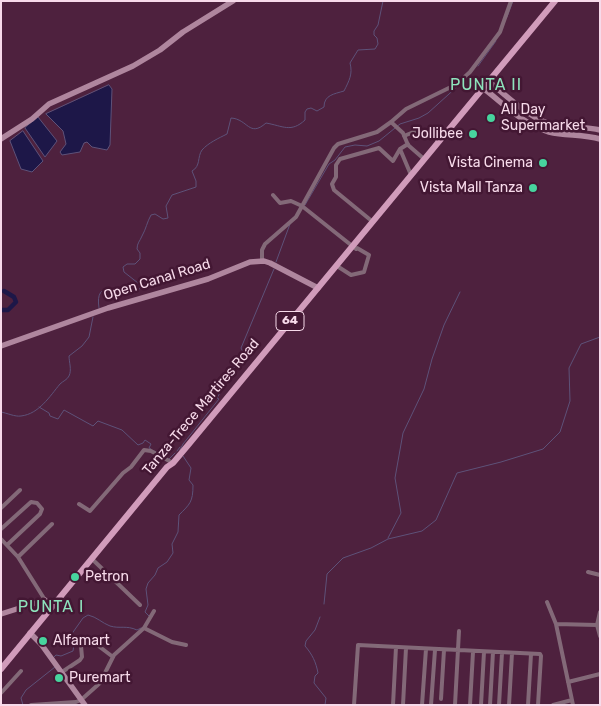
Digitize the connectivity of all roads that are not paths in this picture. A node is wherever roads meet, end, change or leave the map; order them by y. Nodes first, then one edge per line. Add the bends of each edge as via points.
1 (233, 1) edge
2 (511, 1) edge
3 (555, 1) edge
4 (489, 82) junction
5 (483, 88) junction
6 (391, 122) junction
7 (600, 130) edge
8 (404, 136) junction
9 (1, 139) edge
10 (600, 139) edge
11 (440, 142) junction
12 (408, 144) junction
13 (400, 149) junction
14 (425, 159) junction
15 (411, 176) junction
16 (273, 195) dead end
17 (302, 206) junction
18 (373, 222) junction
19 (352, 247) junction
20 (262, 261) junction
21 (337, 266) junction
22 (318, 288) junction
23 (1, 346) edge
24 (175, 461) junction
25 (20, 490) dead end
26 (79, 504) dead end
27 (1, 508) edge
28 (52, 524) dead end
29 (1, 530) edge
30 (1, 538) edge
31 (7, 545) junction
32 (18, 557) junction
33 (92, 560) junction
34 (588, 572) dead end
35 (600, 575) edge
36 (45, 600) junction
37 (547, 602) dead end
38 (140, 605) dead end
39 (52, 606) junction
40 (154, 611) dead end
41 (600, 612) edge
42 (1, 614) edge
43 (556, 624) junction
44 (597, 625) junction
45 (144, 628) junction
46 (459, 631) dead end
47 (30, 633) junction
48 (600, 636) edge
49 (186, 645) dead end
50 (396, 647) junction
51 (406, 648) junction
52 (426, 649) junction
53 (435, 650) junction
54 (444, 650) junction
55 (458, 651) junction
56 (473, 652) junction
57 (484, 652) junction
58 (493, 652) junction
59 (502, 653) junction
60 (512, 653) junction
61 (531, 654) junction
62 (113, 657) junction
63 (1, 669) edge
64 (21, 670) dead end
65 (62, 672) junction
66 (600, 674) edge
67 (568, 682) junction
68 (1, 693) edge
69 (441, 699) dead end
70 (572, 700) junction
71 (83, 703) edge
72 (31, 705) edge
73 (354, 705) edge
74 (393, 705) edge
75 (403, 705) edge
76 (422, 705) edge
77 (431, 705) edge
78 (455, 705) edge
79 (470, 705) edge
80 (480, 705) edge
81 (490, 705) edge
82 (499, 705) edge
83 (509, 705) edge
84 (528, 705) edge
85 (538, 705) edge
86 (553, 705) edge
87 (573, 705) edge

1 - 9 main road via 133,66 49,104
2 - 6 street via 500,32 470,72 457,84 406,109
3 - 4 main road, Tanza-Trece Martires Road / 64
4 - 5 main road, Tanza-Trece Martires Road / 64
4 - 7 main road via 522,109 543,121
5 - 10 main road via 540,129
5 - 11 main road, Tanza-Trece Martires Road / 64
6 - 8 street
6 - 17 street via 377,132 338,144
8 - 11 street via 416,131 431,132
8 - 12 street
11 - 14 main road, Tanza-Trece Martires Road / 64
12 - 13 street
12 - 14 street
13 - 15 street
13 - 18 street via 392,161 379,148 344,157 336,165 334,190
14 - 15 main road, Tanza-Trece Martires Road / 64
15 - 18 main road, Tanza-Trece Martires Road / 64
16 - 17 street via 280,203 288,201
17 - 19 street
17 - 20 street via 296,217 265,244
18 - 19 main road, Tanza-Trece Martires Road / 64
19 - 21 main road, Tanza-Trece Martires Road / 64
19 - 21 street via 369,255 364,272 351,275
20 - 22 main road
20 - 23 main road, Open Canal Road via 250,262 208,279 108,308
21 - 22 main road, Tanza-Trece Martires Road / 64
22 - 24 main road, Tanza-Trece Martires Road / 64
24 - 26 street via 144,450 90,512
24 - 33 main road, Tanza-Trece Martires Road / 64
25 - 27 street
28 - 32 street
29 - 31 street via 31,502 42,509
30 - 31 street
31 - 32 street
32 - 36 street
33 - 38 street
33 - 39 main road, Tanza-Trece Martires Road / 64
34 - 35 street
36 - 39 main road
36 - 42 main road
37 - 43 street
39 - 47 main road, Tanza-Trece Martires Road / 64
40 - 45 street
41 - 44 street
43 - 44 street
43 - 67 street
44 - 48 street
45 - 49 street
45 - 62 street
46 - 55 street
47 - 63 main road, Tanza-Trece Martires Road / 64
47 - 65 main road
50 - 51 street
50 - 73 street via 358,645
50 - 74 street
51 - 52 street
51 - 75 street
52 - 53 street
52 - 76 street
53 - 54 street
53 - 77 street
54 - 55 street
54 - 69 street
55 - 56 street
55 - 78 street
56 - 57 street
56 - 79 street
57 - 58 street
57 - 80 street
58 - 59 street
58 - 81 street
59 - 60 street
59 - 82 street
60 - 61 street
60 - 83 street
61 - 84 street
61 - 85 street via 541,656
62 - 65 street via 88,638 81,646 80,660
62 - 71 street via 100,682
64 - 68 street
65 - 71 main road
66 - 67 street
67 - 70 street
70 - 86 street
70 - 87 street
71 - 72 street

